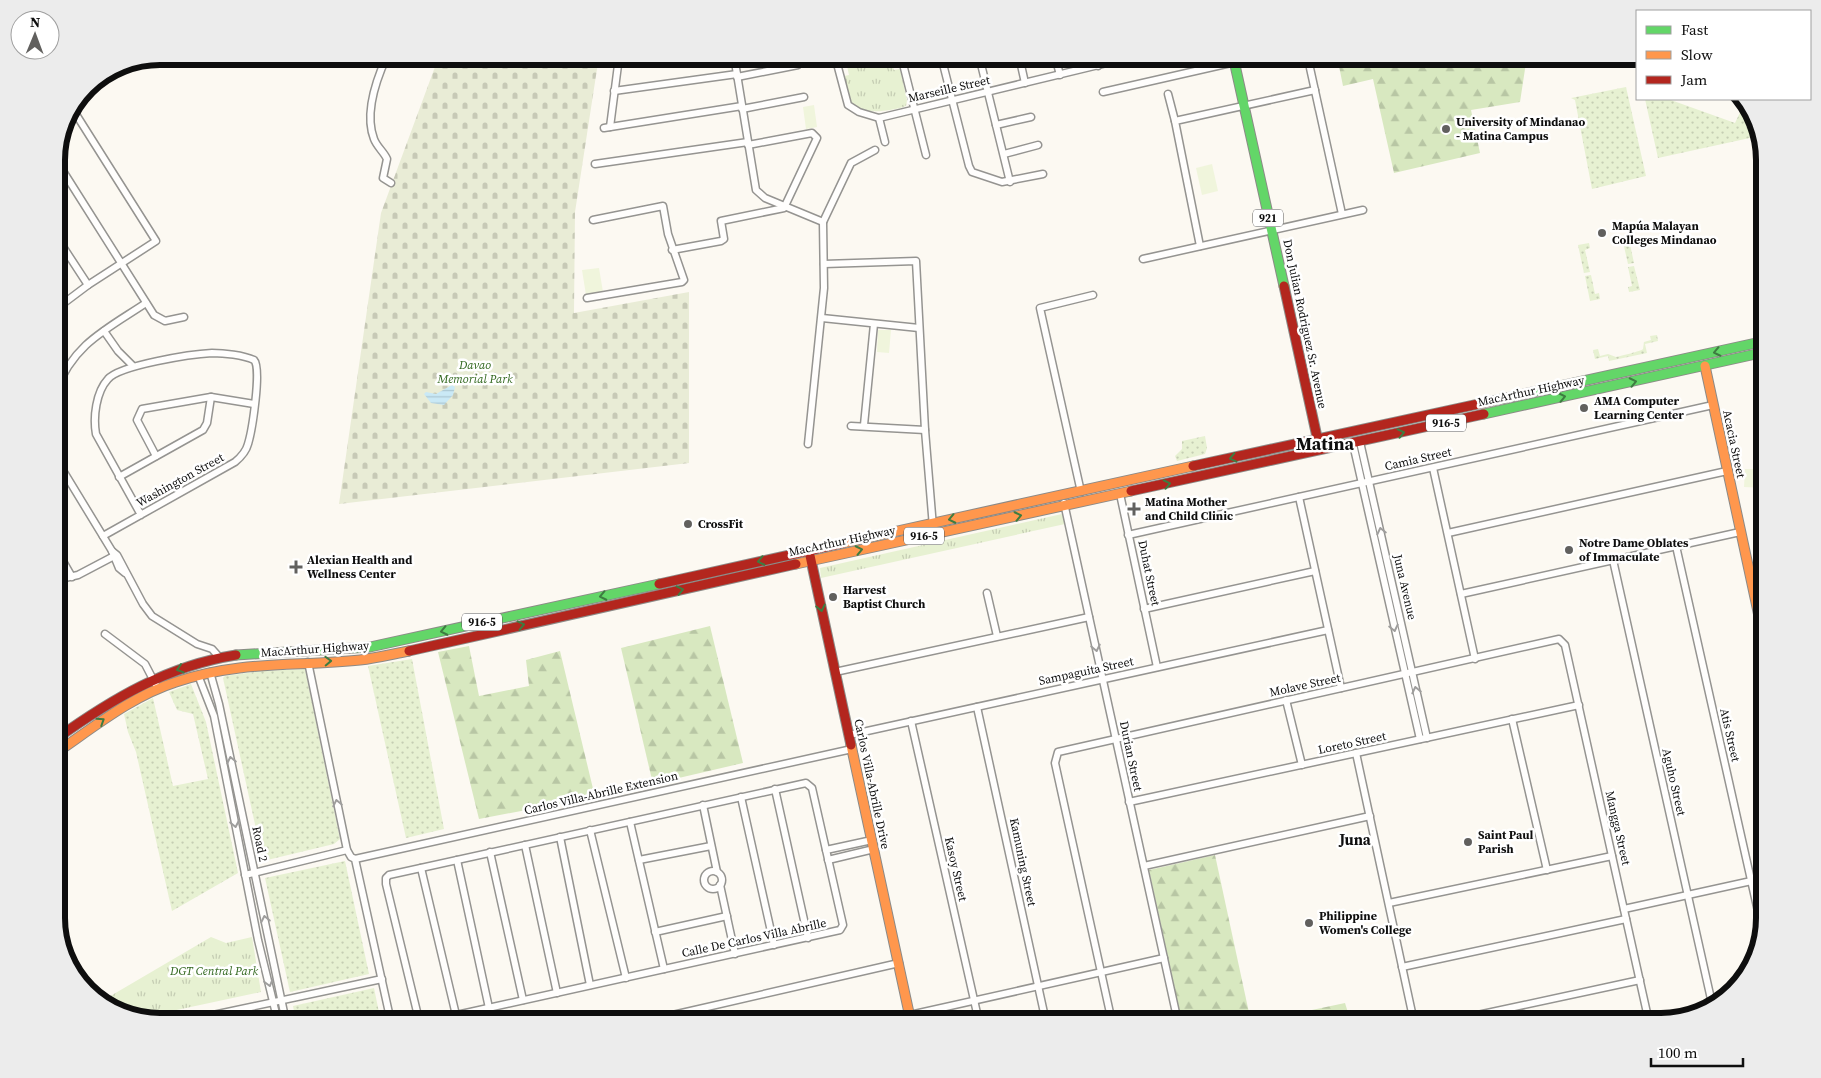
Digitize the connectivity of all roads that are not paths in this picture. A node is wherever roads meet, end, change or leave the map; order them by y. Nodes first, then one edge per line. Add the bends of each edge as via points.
1 (383, 65) edge
2 (619, 65) edge
3 (735, 65) edge
4 (798, 65) dead end
5 (837, 65) edge
6 (903, 65) edge
7 (943, 65) edge
8 (981, 65) edge
9 (1021, 65) edge
10 (1057, 65) edge
11 (1102, 65) edge
12 (1210, 65) edge
13 (1235, 65) edge
14 (1098, 66) joint
15 (1310, 68) dead end
16 (737, 75) junction
17 (1060, 75) junction
18 (1025, 83) junction
19 (1315, 90) junction
20 (614, 91) junction
21 (988, 92) junction
22 (1103, 92) dead end
23 (1168, 94) dead end
24 (804, 97) dead end
25 (953, 100) junction
26 (1244, 106) junction
27 (742, 107) junction
28 (914, 109) junction
29 (76, 115) edge
30 (1031, 116) dead end
31 (879, 118) junction
32 (1174, 123) junction
33 (996, 124) junction
34 (885, 142) dead end
35 (748, 144) junction
36 (1038, 145) dead end
37 (875, 150) dead end
38 (1004, 154) junction
39 (926, 155) dead end
40 (594, 164) dead end
41 (65, 174) edge
42 (1043, 174) dead end
43 (1010, 182) junction
44 (391, 183) dead end
45 (785, 206) junction
46 (1363, 210) dead end
47 (1342, 214) junction
48 (593, 220) dead end
49 (823, 222) junction
50 (1271, 230) junction
51 (1200, 246) junction
52 (65, 250) edge
53 (672, 250) junction
54 (1143, 259) dead end
55 (122, 263) junction
56 (824, 264) junction
57 (88, 285) junction
58 (1093, 295) dead end
59 (587, 298) dead end
60 (65, 302) edge
61 (146, 303) junction
62 (184, 317) dead end
63 (822, 318) junction
64 (874, 324) junction
65 (919, 328) junction
66 (104, 331) junction
67 (1756, 343) edge
68 (1756, 354) edge
69 (133, 366) junction
70 (1705, 366) junction
71 (65, 368) edge
72 (1583, 381) junction
73 (1536, 391) junction
74 (1585, 392) junction
75 (211, 397) junction
76 (1538, 402) junction
77 (254, 404) junction
78 (1713, 405) junction
79 (864, 425) junction
80 (851, 426) dead end
81 (925, 430) junction
82 (1317, 440) junction
83 (1357, 443) junction
84 (808, 444) dead end
85 (1320, 451) junction
86 (156, 456) junction
87 (1433, 468) junction
88 (1727, 471) junction
89 (65, 474) edge
90 (119, 477) junction
91 (1370, 482) junction
92 (1362, 483) junction
93 (1117, 484) junction
94 (1081, 492) junction
95 (1120, 494) junction
96 (1062, 496) junction
97 (1299, 497) junction
98 (1064, 506) junction
99 (141, 515) junction
100 (933, 524) junction
101 (1740, 532) junction
102 (1448, 533) junction
103 (935, 534) junction
104 (1128, 535) junction
105 (103, 536) junction
106 (1676, 546) junction
107 (809, 551) junction
108 (114, 554) junction
109 (1613, 560) junction
110 (811, 561) junction
111 (65, 565) edge
112 (1315, 571) junction
113 (710, 572) junction
114 (72, 577) junction
115 (65, 578) edge
116 (712, 583) junction
117 (635, 589) junction
118 (987, 593) dead end
119 (1461, 594) junction
120 (1395, 596) junction
121 (1388, 598) junction
122 (637, 599) junction
123 (1756, 604) edge
124 (1144, 609) junction
125 (1089, 617) junction
126 (502, 618) junction
127 (504, 629) junction
128 (1328, 630) junction
129 (105, 634) dead end
130 (997, 636) junction
131 (1562, 640) joint
132 (197, 644) junction
133 (220, 658) junction
134 (1475, 659) junction
135 (207, 660) junction
136 (308, 662) junction
137 (1157, 667) junction
138 (210, 672) junction
139 (835, 672) junction
140 (1412, 673) junction
141 (1405, 674) junction
142 (198, 675) junction
143 (153, 678) junction
144 (1102, 679) junction
145 (1341, 688) junction
146 (158, 689) junction
147 (1286, 700) junction
148 (1579, 705) junction
149 (978, 707) junction
150 (1512, 719) junction
151 (911, 721) junction
152 (71, 728) junction
153 (65, 732) edge
154 (849, 734) junction
155 (78, 738) junction
156 (1115, 738) junction
157 (1427, 738) junction
158 (1420, 739) junction
159 (65, 747) edge
160 (852, 749) junction
161 (1356, 753) junction
162 (1302, 765) junction
163 (235, 778) junction
164 (227, 779) junction
165 (775, 790) junction
166 (741, 797) junction
167 (1130, 802) junction
168 (703, 805) junction
169 (1370, 816) junction
170 (630, 822) junction
171 (590, 830) junction
172 (560, 837) junction
173 (873, 844) junction
174 (525, 845) junction
175 (851, 845) junction
176 (712, 846) junction
177 (347, 850) junction
178 (826, 850) junction
179 (490, 852) junction
180 (853, 854) junction
181 (1612, 856) junction
182 (356, 859) junction
183 (457, 860) junction
184 (639, 860) junction
185 (828, 860) junction
186 (1144, 866) junction
187 (421, 868) junction
188 (1547, 870) junction
189 (255, 872) junction
190 (717, 872) junction
191 (245, 875) junction
192 (1756, 880) edge
193 (1751, 881) junction
194 (720, 885) junction
195 (1688, 895) junction
196 (1389, 903) junction
197 (1756, 903) edge
198 (1624, 909) junction
199 (727, 916) junction
200 (1626, 919) junction
201 (655, 932) junction
202 (269, 938) junction
203 (808, 938) junction
204 (258, 940) junction
205 (774, 945) junction
206 (735, 954) junction
207 (1164, 958) junction
208 (898, 963) junction
209 (1402, 967) junction
210 (664, 969) junction
211 (1101, 972) junction
212 (626, 978) junction
213 (382, 979) junction
214 (1640, 980) junction
215 (590, 985) junction
216 (1038, 986) junction
217 (557, 993) junction
218 (1711, 999) edge
219 (282, 1000) junction
220 (523, 1000) junction
221 (974, 1000) junction
222 (274, 1002) junction
223 (489, 1008) junction
224 (222, 1013) edge
225 (276, 1013) edge
226 (284, 1013) edge
227 (389, 1013) edge
228 (417, 1013) edge
229 (456, 1013) edge
230 (465, 1013) edge
231 (681, 1013) edge
232 (910, 1013) edge
233 (928, 1013) edge
234 (977, 1013) edge
235 (1044, 1013) edge
236 (1110, 1013) edge
237 (1176, 1013) edge
238 (1412, 1013) edge
239 (1487, 1013) edge
240 (1647, 1013) edge

1 - 44 street via 374,85 372,124 375,142 387,159 383,178
2 - 20 street
3 - 16 street
4 - 16 street
5 - 31 street via 848,105
6 - 28 street
7 - 25 street
8 - 21 street
9 - 18 street
10 - 17 street
11 - 14 street, Marseille Street
12 - 22 street
13 - 26 main road, Don Julian Rodriguez Sr. Avenue / 921
14 - 17 street, Marseille Street
15 - 19 street
16 - 20 street
16 - 27 street
17 - 18 street, Marseille Street
18 - 21 street, Marseille Street
19 - 26 street
19 - 47 street
20 - 27 street via 607,127
21 - 25 street, Marseille Street
21 - 33 street
23 - 32 street
24 - 27 street
25 - 28 street, Marseille Street
25 - 43 street via 972,172 998,182
26 - 32 street
26 - 50 main road, Don Julian Rodriguez Sr. Avenue / 921
27 - 35 street
28 - 31 street, Marseille Street
28 - 39 street
29 - 55 street via 156,241
30 - 33 street
31 - 34 street
32 - 51 street
33 - 38 street
35 - 40 street
35 - 45 street via 756,190 761,196
35 - 45 street via 816,134 816,142
36 - 38 street
37 - 49 street via 851,163
38 - 43 street
41 - 55 street
42 - 43 street
45 - 49 street
45 - 53 street via 781,210 721,221 724,239 721,242
46 - 47 street
47 - 50 street
48 - 53 street via 663,206
49 - 56 street
50 - 51 street
50 - 82 main road, Don Julian Rodriguez Sr. Avenue / 921
51 - 54 street
52 - 57 street
53 - 59 street via 683,282
55 - 57 street
55 - 61 street
56 - 63 street
56 - 65 street via 916,261
57 - 60 street
58 - 94 street via 1040,308
61 - 62 street via 154,316 161,320
61 - 66 street
63 - 64 street
63 - 84 street
64 - 65 street
64 - 79 street
65 - 81 street
66 - 69 street
66 - 71 street via 75,354
67 -> 72 main road, MacArthur Highway / 916-5
68 - 70 main road, MacArthur Highway / 916-5
69 - 77 street, Washington Street via 210,353 250,358 258,366
69 - 90 street via 107,379 99,394 95,419 98,440
74 -> 70 main road, MacArthur Highway / 916-5
70 - 78 main road, Acacia Street
72 - 73 main road, MacArthur Highway / 916-5
72 - 74 main road
73 - 76 main road
73 - 82 main road, MacArthur Highway / 916-5
76 -> 74 main road, MacArthur Highway / 916-5
75 - 77 street
75 - 86 street via 203,430
75 - 86 street via 146,407 139,411 139,425
83 -> 76 main road, MacArthur Highway / 916-5
77 - 99 street, Washington Street via 248,444 240,457
78 - 87 street, Camia Street
78 - 88 main road, Acacia Street
79 - 80 street
79 - 81 street
81 - 100 street
82 - 85 main road, Don Julian Rodriguez Sr. Avenue / 921
82 -> 93 main road, MacArthur Highway / 916-5
83 - 85 main road, MacArthur Highway / 916-5
83 - 91 street, Juna Avenue
83 - 92 street, Juna Avenue
95 -> 85 main road, MacArthur Highway / 916-5
86 - 90 street
87 - 91 street, Camia Street
87 - 102 street
88 - 101 main road, Acacia Street
88 - 102 street
89 - 105 street
90 - 99 street
91 - 92 street, Camia Street
120 -> 91 street, Juna Avenue
92 - 97 street, Camia Street
92 - 121 street, Juna Avenue
93 - 94 main road, MacArthur Highway / 916-5
93 - 95 main road, Duhat Street
94 - 96 main road, MacArthur Highway / 916-5
95 - 98 main road, MacArthur Highway / 916-5
95 - 104 street, Duhat Street
96 - 98 street, Durian Street
96 -> 100 main road, MacArthur Highway / 916-5
97 - 104 street, Camia Street
97 - 112 street
103 -> 98 main road, MacArthur Highway / 916-5
98 - 125 street, Durian Street
99 - 105 street, Washington Street
100 - 103 street
100 - 107 main road, MacArthur Highway / 916-5
101 - 106 street
101 - 123 main road, Acacia Street
102 - 119 street
110 -> 103 main road, MacArthur Highway / 916-5
104 - 124 street, Duhat Street
105 - 108 street
106 - 109 street
106 - 193 street, Atis Street
107 - 110 main road, Carlos Villa-Abrille Drive
107 -> 113 main road, MacArthur Highway / 916-5
108 - 114 street
108 - 132 street via 152,616
109 - 119 street
109 - 195 street, Aguho Street
110 - 116 main road, MacArthur Highway / 916-5
110 -> 139 main road, Carlos Villa-Abrille Drive
111 - 114 street
112 - 124 street
112 - 128 street
113 - 116 main road
113 - 117 main road, MacArthur Highway / 916-5
114 - 115 street
122 -> 116 main road, MacArthur Highway / 916-5
117 - 122 main road
117 -> 126 main road, MacArthur Highway / 916-5
118 - 130 street
119 - 134 street
120 - 121 street
120 - 140 street, Juna Avenue
121 -> 141 street, Juna Avenue
127 -> 122 main road, MacArthur Highway / 916-5
124 - 137 street, Duhat Street
125 - 130 street
125 -> 144 street, Durian Street
126 - 127 main road
126 -> 133 main road, MacArthur Highway / 916-5 via 370,647
136 -> 127 main road, MacArthur Highway / 916-5 via 371,658
128 - 137 street, Sampaguita Street
128 - 145 street
129 - 143 street via 145,664
130 - 139 street
131 - 134 street, Molave Street
131 - 148 street, Mangga Street
132 - 133 street via 212,649
132 - 135 street
133 - 135 main road, MacArthur Highway / 916-5
134 - 140 street, Molave Street
135 -> 143 main road, MacArthur Highway / 916-5
136 - 138 main road, MacArthur Highway / 916-5 via 251,665
177 -> 136 street
137 - 144 street, Sampaguita Street
138 - 142 main road, MacArthur Highway / 916-5
163 -> 138 street, Road 2
139 - 154 main road, Carlos Villa-Abrille Drive
140 - 141 street, Molave Street
157 -> 140 street, Juna Avenue
141 - 145 street, Molave Street
141 - 158 street, Juna Avenue
142 - 146 main road, MacArthur Highway / 916-5
142 - 164 street, Road 2 via 212,710
143 - 146 street
143 - 152 main road, MacArthur Highway / 916-5
144 - 149 street, Sampaguita Street
144 - 156 street, Durian Street
145 - 147 street, Molave Street
155 -> 146 main road, MacArthur Highway / 916-5 via 135,700
147 - 156 street, Molave Street
147 - 162 street
148 - 150 street, Loreto Street
148 - 181 street, Mangga Street
149 - 151 street, Sampaguita Street
149 - 216 street, Kamuning Street
150 - 157 street, Loreto Street
150 - 188 street
151 - 154 street, Sampaguita Street
151 - 221 street, Kasoy Street
152 - 153 main road, MacArthur Highway / 916-5
152 - 155 main road
154 - 160 main road, Carlos Villa-Abrille Drive
155 - 159 main road, MacArthur Highway / 916-5
156 - 167 street, Durian Street
156 - 211 street, Molave Street via 1062,750 1056,756
157 - 158 street, Loreto Street
158 - 161 street, Loreto Street
160 - 173 main road, Carlos Villa-Abrille Drive
160 - 182 street, Carlos Villa-Abrille Extension
161 - 162 street, Loreto Street
161 - 169 street
162 - 167 street, Loreto Street
163 - 164 street
163 - 189 street, Road 2
164 -> 191 street, Road 2
165 - 166 street, Calle De Carlos Villa Abrille
165 - 178 street, Calle De Carlos Villa Abrille via 809,784
165 - 203 street
166 - 168 street, Calle De Carlos Villa Abrille
166 - 205 street
167 - 186 street, Durian Street
168 - 170 street, Calle De Carlos Villa Abrille
168 - 176 street
169 - 186 street
169 - 196 street
170 - 171 street, Calle De Carlos Villa Abrille
170 - 184 street
171 - 172 street, Calle De Carlos Villa Abrille
171 - 212 street
172 - 174 street, Calle De Carlos Villa Abrille
172 - 215 street
173 - 175 street
173 - 180 street
173 - 208 main road, Carlos Villa-Abrille Drive
174 - 179 street, Calle De Carlos Villa Abrille
174 - 217 street
175 - 178 street
175 - 180 street
176 - 184 street
176 - 190 street
177 - 182 street
177 - 189 street
178 - 185 street, Calle De Carlos Villa Abrille
179 - 183 street, Calle De Carlos Villa Abrille
179 - 220 street
180 - 185 street
181 - 188 street
181 - 198 street, Mangga Street
182 - 213 street
183 - 187 street, Calle De Carlos Villa Abrille
183 - 223 street
184 - 201 street
185 - 203 street, Calle De Carlos Villa Abrille via 842,927 838,931
186 - 207 street, Durian Street
187 - 228 street, Calle De Carlos Villa Abrille via 386,878
187 - 229 street
188 - 196 street
189 - 191 street
202 -> 189 street, Road 2
190 - 194 street via 721,878
190 - 194 street via 707,874 704,884 711,889
191 - 204 street, Road 2
192 - 193 street
193 - 195 street
193 - 197 street, Atis Street
194 - 199 street
195 - 198 street
195 - 218 street, Aguho Street
196 - 209 street
198 - 200 street, Mangga Street
199 - 201 street
199 - 206 street
200 - 209 street
200 - 214 street, Mangga Street
201 - 210 street
202 - 204 street
202 - 219 street, Road 2
203 - 205 street, Calle De Carlos Villa Abrille
204 -> 222 street, Road 2
205 - 206 street, Calle De Carlos Villa Abrille
206 - 210 street, Calle De Carlos Villa Abrille
207 - 211 street
207 - 237 street, Durian Street
208 - 231 street
208 - 232 main road, Carlos Villa-Abrille Drive
209 - 238 street
210 - 212 street, Calle De Carlos Villa Abrille
211 - 216 street
211 - 236 street
212 - 215 street, Calle De Carlos Villa Abrille
213 - 219 street
213 - 227 street
214 - 239 street
214 - 240 street, Mangga Street
215 - 217 street, Calle De Carlos Villa Abrille
216 - 221 street
216 - 235 street, Kamuning Street
217 - 220 street, Calle De Carlos Villa Abrille
219 - 222 street
219 - 226 street, Road 2
220 - 223 street, Calle De Carlos Villa Abrille
221 - 233 street
221 - 234 street, Kasoy Street
222 - 224 street
222 - 225 street, Road 2
223 - 230 street, Calle De Carlos Villa Abrille

